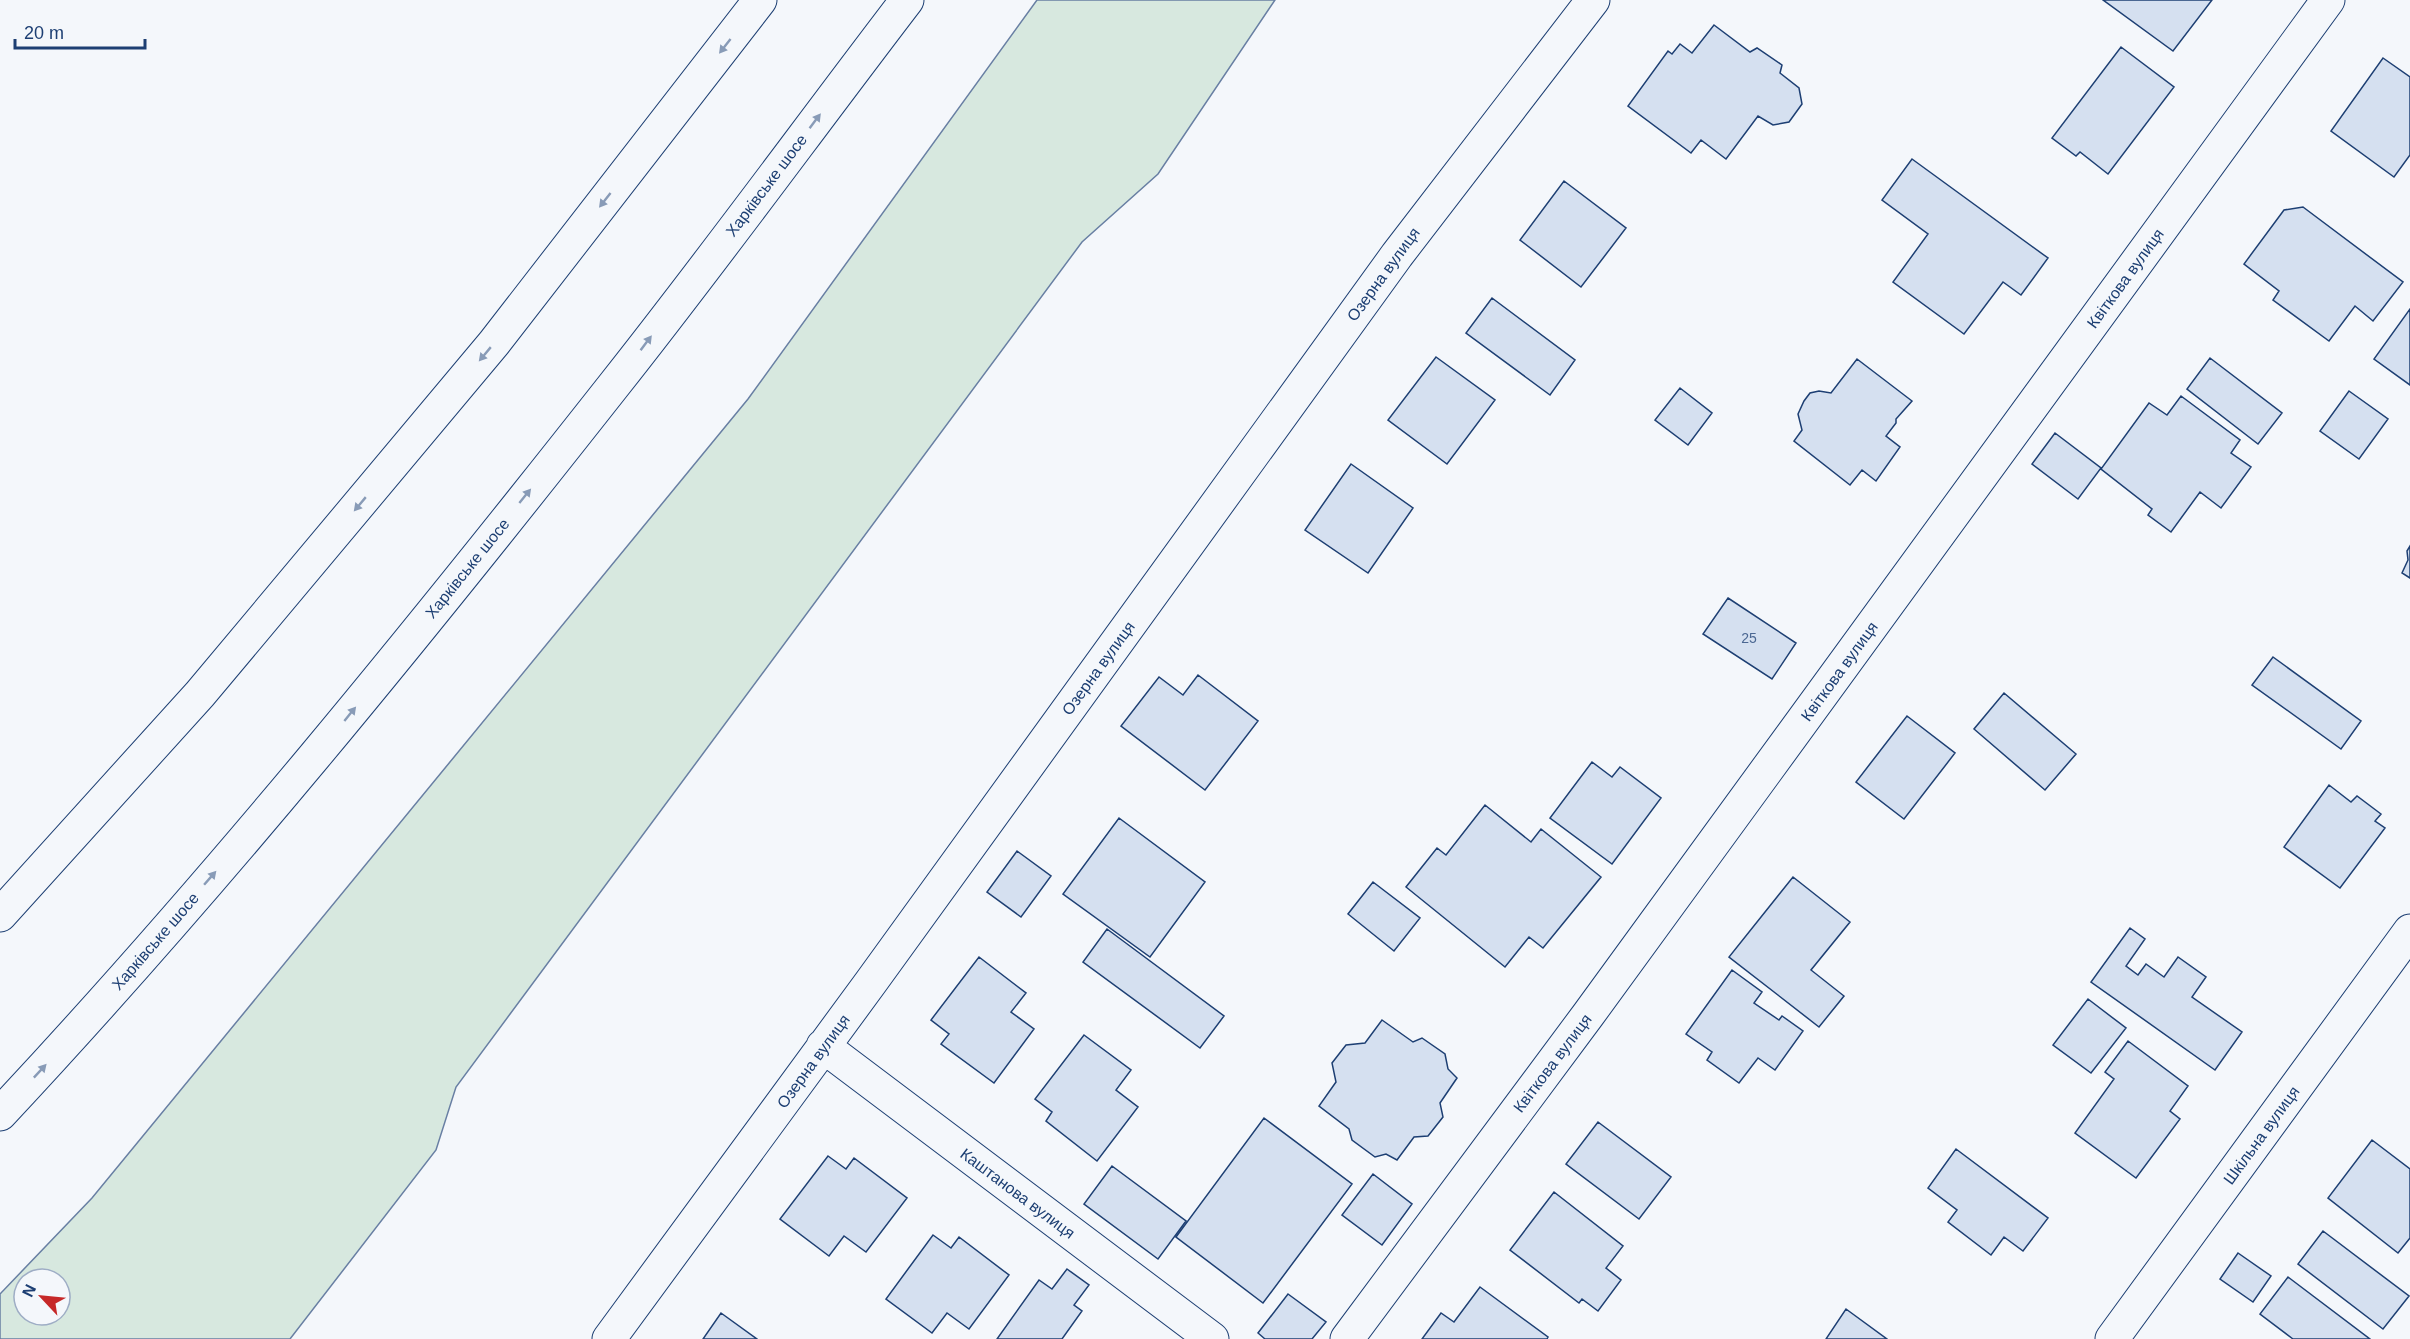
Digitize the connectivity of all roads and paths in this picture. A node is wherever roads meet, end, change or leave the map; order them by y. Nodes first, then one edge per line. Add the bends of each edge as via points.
1 (760, 0) edge
2 (907, 0) edge
3 (1593, 0) edge
4 (2328, 0) edge
5 (0, 915) edge
6 (2410, 932) edge
7 (823, 1046) junction
8 (0, 1114) edge
9 (609, 1339) edge
10 (1212, 1339) edge
11 (1347, 1339) edge
12 (2112, 1339) edge

1 -> 5 main road via 494,343 200,694
8 -> 2 main road, Харківське шосе via 313,759 616,383
3 - 7 main road, Озерна вулиця via 1397,255
4 - 11 main road, Квіткова вулиця
6 - 12 main road, Шкільна вулиця
7 - 9 main road, Озерна вулиця
7 - 10 main road, Каштанова вулиця

